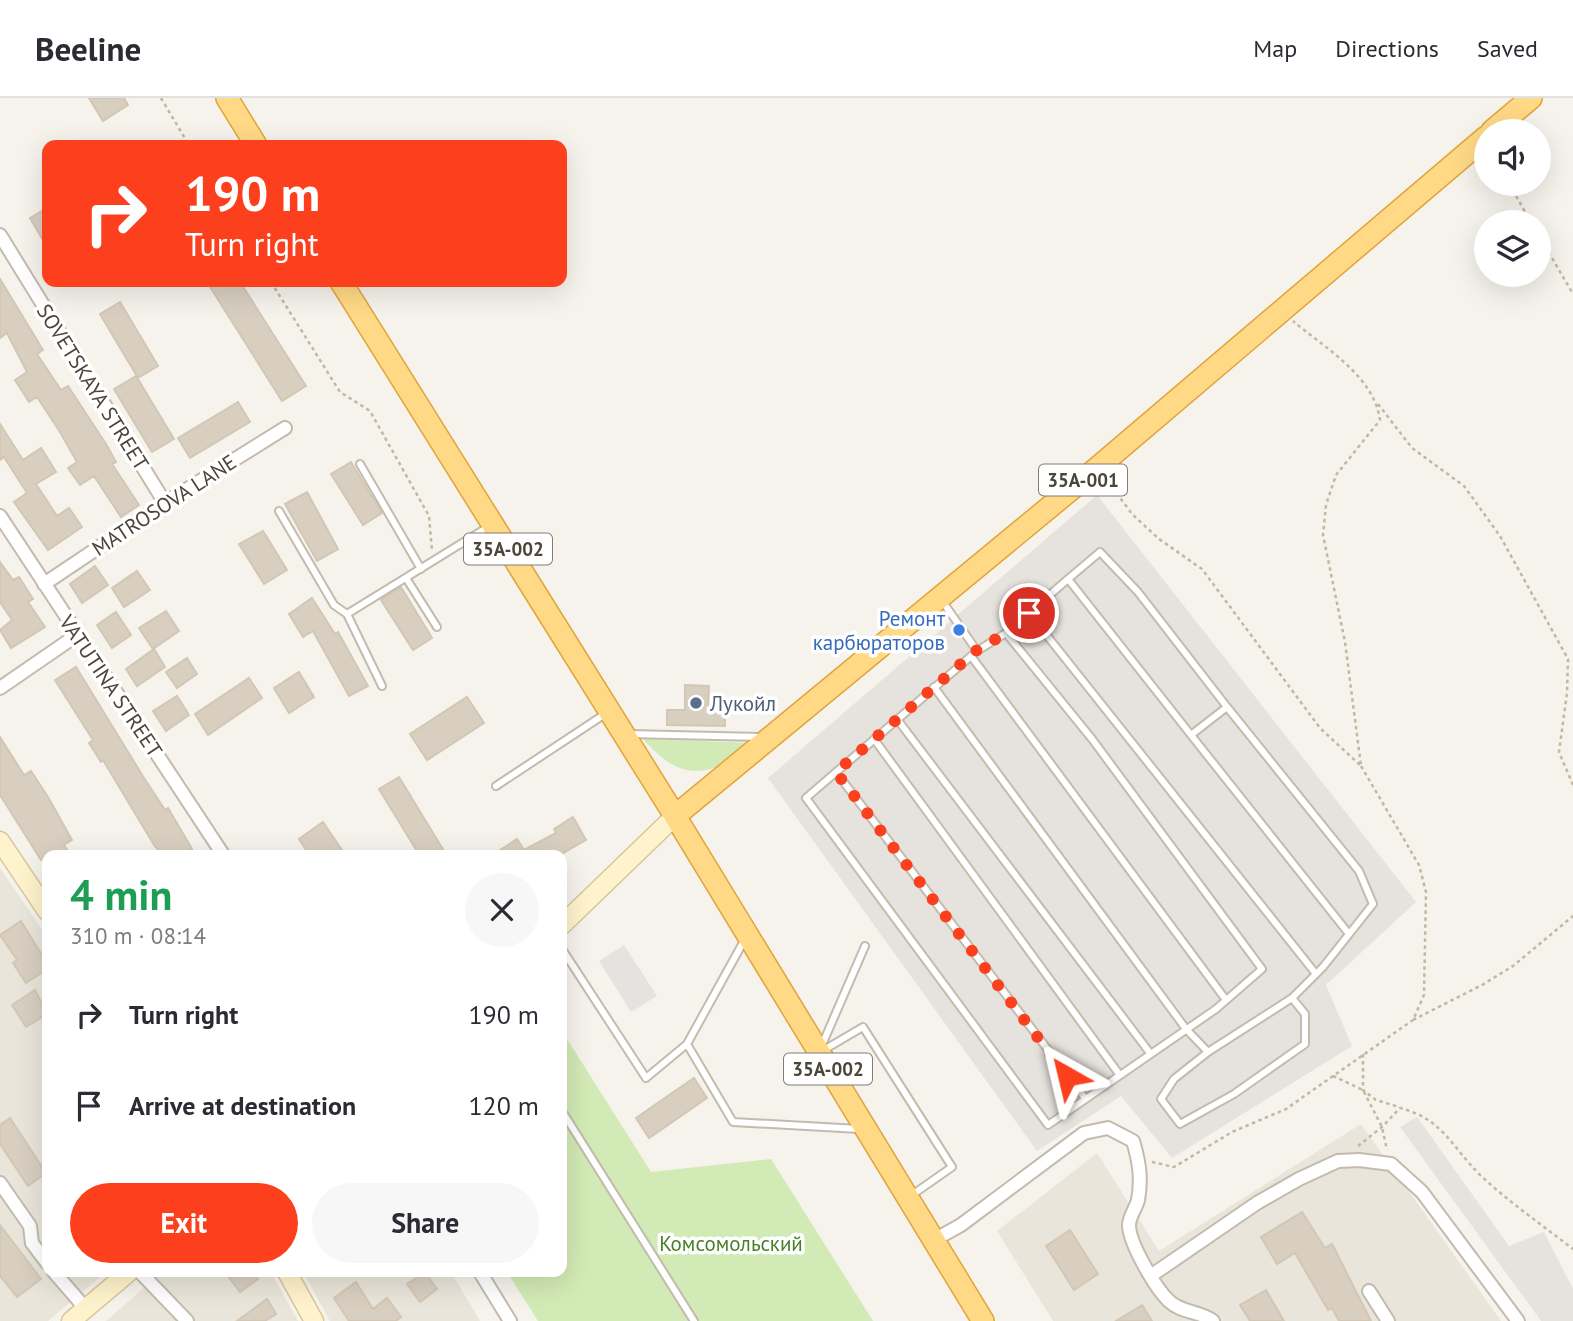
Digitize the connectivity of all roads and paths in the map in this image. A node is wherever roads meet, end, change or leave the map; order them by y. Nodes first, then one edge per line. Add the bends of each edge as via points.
1 (161, 98) edge
2 (227, 98) edge
3 (1531, 98) edge
4 (1506, 119) edge
5 (186, 140) edge
6 (253, 140) edge
7 (1474, 147) edge
8 (0, 235) edge
9 (1551, 256) edge
10 (274, 287) edge
11 (344, 287) edge
12 (1573, 294) edge
13 (1281, 311) junction
14 (1378, 403) junction
15 (285, 428) dead end
16 (360, 464) dead end
17 (1097, 468) junction
18 (165, 503) junction
19 (279, 511) dead end
20 (0, 516) edge
21 (493, 524) junction
22 (433, 561) junction
23 (421, 569) junction
24 (406, 578) junction
25 (1068, 579) junction
26 (44, 584) junction
27 (939, 597) junction
28 (1029, 613) junction
29 (347, 614) junction
30 (437, 627) dead end
31 (1006, 633) junction
32 (77, 635) junction
33 (977, 650) junction
34 (971, 656) junction
35 (382, 686) dead end
36 (934, 687) junction
37 (0, 688) edge
38 (1227, 707) junction
39 (609, 711) junction
40 (897, 719) junction
41 (624, 734) junction
42 (1191, 735) junction
43 (770, 737) junction
44 (874, 739) junction
45 (1361, 766) junction
46 (836, 772) junction
47 (1573, 785) edge
48 (496, 786) dead end
49 (675, 816) junction
50 (0, 841) edge
51 (220, 850) edge
52 (42, 904) edge
53 (1573, 916) edge
54 (567, 918) edge
55 (1349, 934) junction
56 (747, 935) junction
57 (865, 946) dead end
58 (567, 957) edge
59 (1316, 974) junction
60 (1292, 999) junction
61 (1226, 1000) junction
62 (1413, 1020) junction
63 (1186, 1029) junction
64 (687, 1044) junction
65 (1208, 1052) junction
66 (818, 1054) junction
67 (1150, 1054) junction
68 (1363, 1054) junction
69 (1119, 1074) junction
70 (1333, 1076) junction
71 (1363, 1090) junction
72 (1084, 1097) junction
73 (1400, 1108) junction
74 (567, 1119) edge
75 (1382, 1127) junction
76 (864, 1129) junction
77 (1138, 1160) junction
78 (1338, 1161) junction
79 (1391, 1164) junction
80 (0, 1183) edge
81 (908, 1199) junction
82 (934, 1240) junction
83 (1573, 1249) edge
84 (42, 1256) edge
85 (1152, 1275) junction
86 (58, 1277) edge
87 (123, 1277) edge
88 (145, 1277) edge
89 (290, 1277) edge
90 (483, 1277) edge
91 (1369, 1291) dead end
92 (86, 1309) junction
93 (71, 1321) edge
94 (187, 1321) edge
95 (314, 1321) edge
96 (510, 1321) edge
97 (694, 1321) edge
98 (983, 1321) edge
99 (1213, 1321) edge
100 (1388, 1321) edge
101 (1518, 1321) edge

1 - 5 path
2 - 6 highway
3 - 4 highway
7 - 13 highway, 35А-001
8 - 18 street, SOVETSKAYA STREET
9 - 12 path
10 - 22 path via 340,392 370,411 429,516
11 - 21 highway, 35А-002
13 - 14 path via 1353,370
13 - 17 highway, 35А-001
14 - 45 path via 1380,420 1336,474 1323,536 1345,642
14 - 47 path via 1412,448 1464,486 1500,536 1568,659 1559,752
15 - 18 street, MATROSOVA LANE
16 - 23 lane
17 - 27 highway, 35А-001
17 - 45 path via 1133,515 1202,569 1320,728
18 - 26 street, MATROSOVA LANE
19 - 29 lane via 334,605
20 - 26 street, VATUTINA STREET
21 - 22 lane
21 - 39 highway, 35А-002
22 - 23 lane
23 - 24 lane
24 - 29 lane
24 - 30 lane
25 - 28 lane
25 - 38 lane via 1100,552 1138,592
25 - 42 lane
26 - 32 street, VATUTINA STREET
27 - 33 lane
27 - 43 highway, 35А-001
28 - 31 lane
28 - 59 lane
29 - 35 lane
31 - 33 lane
31 - 61 lane via 1092,739 1262,969
32 - 37 street
32 - 51 street, VATUTINA STREET
33 - 34 lane
34 - 36 lane
34 - 61 lane
36 - 40 lane
36 - 63 lane
38 - 42 lane
38 - 55 lane via 1359,871 1373,904
39 - 41 highway, 35А-002
39 - 48 lane
40 - 44 lane
40 - 67 lane
41 - 43 lane
41 - 49 highway, 35А-002
42 - 55 lane
43 - 49 highway, 35А-001
44 - 46 lane
44 - 69 lane
45 - 62 path via 1419,865 1426,892 1424,995
46 - 72 lane
46 - 72 lane via 806,798 1048,1125
49 - 54 main road
49 - 56 highway, 35А-002
50 - 52 main road
53 - 62 path via 1513,966
55 - 59 lane
56 - 64 lane
56 - 66 highway, 35А-002
57 - 66 lane
58 - 64 lane via 646,1078
59 - 60 lane
60 - 65 lane
60 - 65 lane via 1305,1014 1305,1044 1234,1094 1180,1124 1161,1099 1174,1079
61 - 63 lane
62 - 68 path
63 - 65 lane
63 - 67 lane
64 - 76 lane via 733,1122
66 - 76 highway, 35А-002
66 - 81 lane via 863,1027 952,1167
67 - 69 lane
68 - 70 path
68 - 71 path
69 - 72 lane
70 - 71 path
70 - 77 path via 1286,1110 1233,1132 1174,1167
71 - 73 path
71 - 75 path
73 - 75 path
73 - 83 path via 1422,1113 1439,1125 1480,1174
74 - 97 lane
75 - 78 path
75 - 79 path
76 - 81 highway, 35А-002
77 - 82 street via 1133,1141 1108,1128 1084,1133
77 - 85 street via 1138,1200 1129,1224 1135,1249
78 - 79 street
78 - 85 street via 1257,1203
79 - 101 street via 1422,1192
80 - 84 street via 30,1226 32,1243
81 - 82 highway, 35А-002
82 - 98 highway, 35А-002
85 - 99 street via 1176,1307
86 - 92 street
87 - 92 main road
88 - 94 street
89 - 95 main road
90 - 96 street
91 - 100 street
92 - 93 main road

